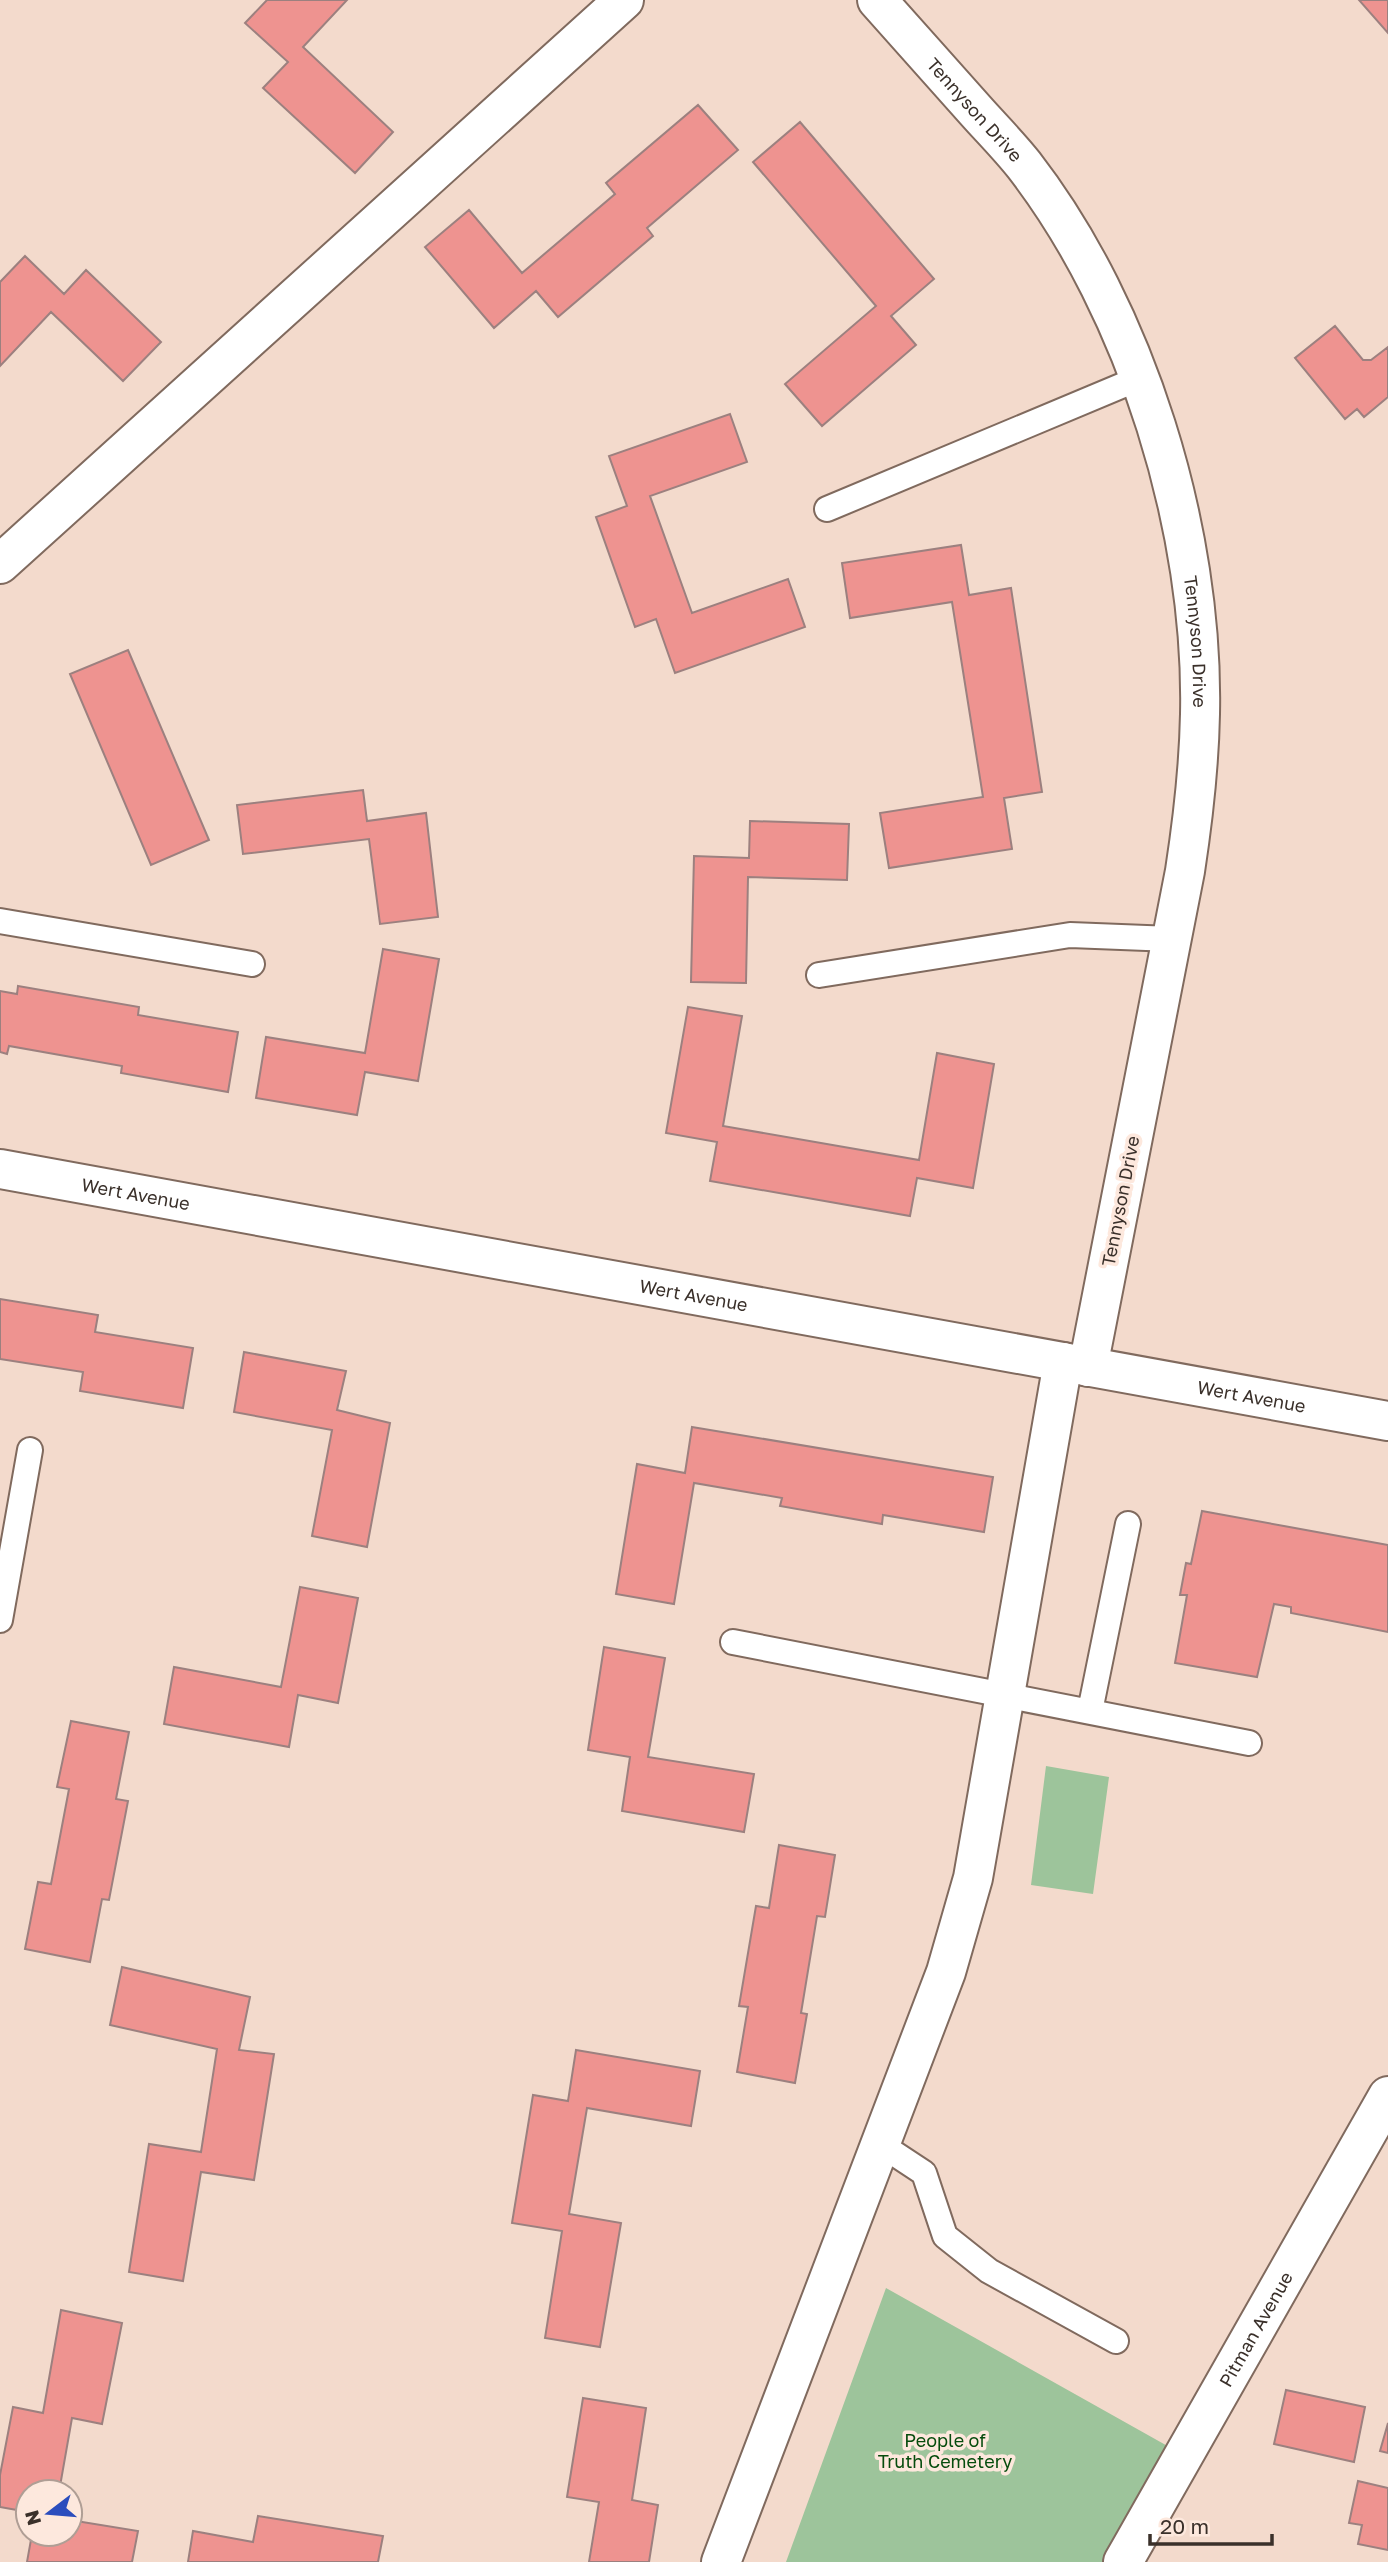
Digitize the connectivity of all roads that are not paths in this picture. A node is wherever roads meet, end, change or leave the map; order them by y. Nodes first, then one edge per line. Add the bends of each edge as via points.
1 (624, 0) edge
2 (877, 0) edge
3 (1140, 378) junction
4 (827, 509) dead end
5 (0, 564) edge
6 (0, 921) edge
7 (1172, 939) junction
8 (252, 964) dead end
9 (818, 975) dead end
10 (0, 1169) edge
11 (1075, 1364) junction
12 (1388, 1421) edge
13 (30, 1450) dead end
14 (1128, 1524) dead end
15 (0, 1620) edge
16 (733, 1642) dead end
17 (1004, 1694) junction
18 (1090, 1711) junction
19 (1249, 1743) dead end
20 (1388, 2096) edge
21 (880, 2144) junction
22 (1116, 2341) dead end
23 (721, 2562) edge
24 (1123, 2562) edge

1 - 5 street
2 - 3 street, Tennyson Drive via 1024,165 1114,314
3 - 4 lane
3 - 7 street, Tennyson Drive via 1180,508 1196,618 1200,713 1195,808
6 - 8 lane
7 - 9 lane via 1070,935
7 - 11 street, Tennyson Drive
10 - 11 street, Wert Avenue
11 - 12 street, Wert Avenue
11 - 17 street, Tennyson Drive
13 - 15 lane
14 - 18 lane
16 - 17 lane
17 - 18 lane
17 - 21 street, Tennyson Drive via 969,1891 946,1972
18 - 19 lane
20 - 24 street, Pitman Avenue
21 - 22 lane via 924,2173 944,2236 989,2272
21 - 23 street, Tennyson Drive

